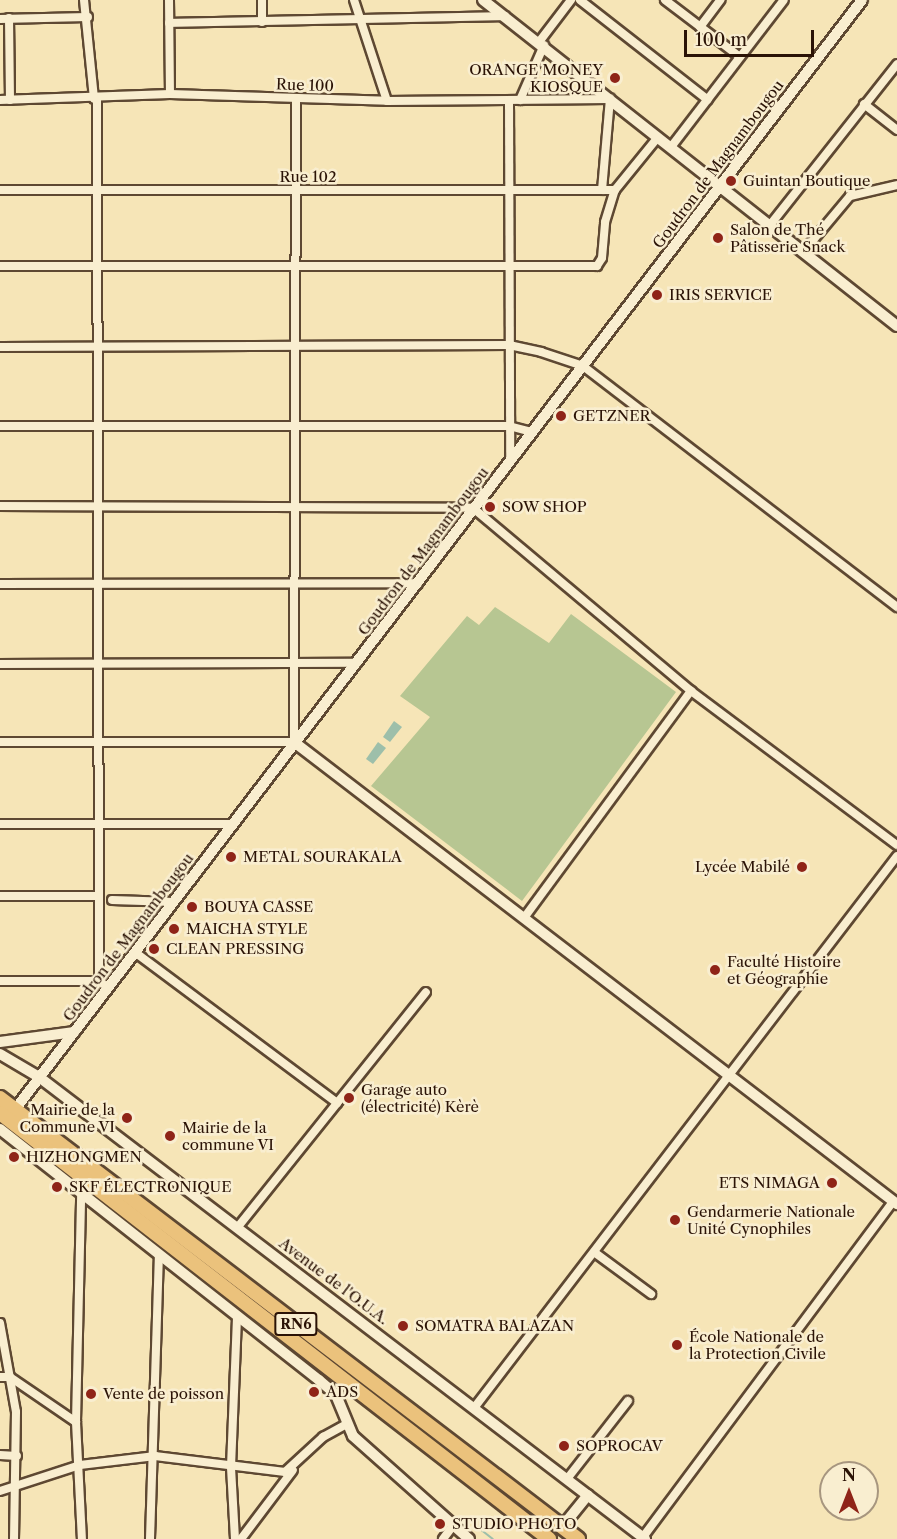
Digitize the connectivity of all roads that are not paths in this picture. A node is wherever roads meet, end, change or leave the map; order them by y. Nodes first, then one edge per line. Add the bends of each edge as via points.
1 (84, 0) edge
2 (169, 0) edge
3 (262, 0) edge
4 (354, 0) edge
5 (483, 0) edge
6 (571, 0) edge
7 (580, 0) edge
8 (665, 0) edge
9 (720, 0) edge
10 (784, 0) edge
11 (862, 0) edge
12 (505, 16) junction
13 (88, 17) junction
14 (5, 18) edge
15 (364, 21) junction
16 (262, 22) junction
17 (169, 23) junction
18 (700, 27) junction
19 (541, 44) junction
20 (740, 57) junction
21 (897, 64) edge
22 (170, 94) junction
23 (95, 98) junction
24 (296, 98) junction
25 (609, 99) junction
26 (5, 100) edge
27 (509, 100) junction
28 (520, 100) junction
29 (708, 100) junction
30 (387, 101) junction
31 (864, 104) junction
32 (897, 129) edge
33 (658, 136) junction
34 (671, 147) junction
35 (897, 185) edge
36 (720, 186) junction
37 (0, 190) edge
38 (95, 190) junction
39 (294, 190) junction
40 (508, 190) junction
41 (602, 190) junction
42 (615, 190) junction
43 (770, 225) junction
44 (804, 251) junction
45 (0, 266) edge
46 (96, 266) junction
47 (294, 266) junction
48 (508, 266) junction
49 (897, 326) edge
50 (509, 345) junction
51 (96, 346) junction
52 (294, 346) junction
53 (0, 347) edge
54 (583, 366) junction
55 (0, 426) edge
56 (97, 426) junction
57 (294, 426) junction
58 (509, 426) junction
59 (532, 432) junction
60 (510, 461) junction
61 (0, 506) edge
62 (97, 508) junction
63 (294, 508) junction
64 (473, 508) junction
65 (97, 583) junction
66 (294, 583) junction
67 (418, 583) junction
68 (0, 584) edge
69 (897, 606) edge
70 (294, 663) junction
71 (357, 663) junction
72 (0, 664) edge
73 (98, 664) junction
74 (691, 691) junction
75 (0, 742) edge
76 (98, 742) junction
77 (294, 742) junction
78 (0, 824) edge
79 (98, 824) junction
80 (232, 825) junction
81 (897, 846) edge
82 (897, 856) edge
83 (0, 896) edge
84 (99, 896) junction
85 (112, 900) dead end
86 (174, 902) junction
87 (524, 918) junction
88 (135, 953) junction
89 (0, 981) edge
90 (99, 981) junction
91 (109, 988) junction
92 (426, 992) dead end
93 (74, 1032) junction
94 (0, 1042) edge
95 (0, 1054) edge
96 (729, 1075) junction
97 (39, 1077) junction
98 (0, 1098) edge
99 (338, 1103) junction
100 (4, 1123) edge
101 (81, 1193) junction
102 (895, 1202) edge
103 (237, 1228) junction
104 (594, 1252) junction
105 (159, 1254) junction
106 (651, 1294) dead end
107 (237, 1315) junction
108 (0, 1323) edge
109 (0, 1377) edge
110 (10, 1377) junction
111 (628, 1401) dead end
112 (474, 1408) junction
113 (76, 1422) junction
114 (345, 1425) junction
115 (0, 1455) edge
116 (17, 1456) junction
117 (155, 1456) junction
118 (80, 1465) junction
119 (231, 1467) junction
120 (295, 1467) junction
121 (567, 1479) junction
122 (17, 1487) junction
123 (0, 1491) edge
124 (588, 1495) junction
125 (452, 1527) junction
126 (562, 1527) junction
127 (644, 1538) edge
128 (14, 1539) edge
129 (82, 1539) edge
130 (150, 1539) edge
131 (235, 1539) edge
132 (241, 1539) edge
133 (444, 1539) edge
134 (469, 1539) edge
135 (549, 1539) edge
136 (578, 1539) edge

1 - 13 street
2 - 17 street
3 - 16 street
4 - 15 street
5 - 12 street
6 - 19 street
7 - 29 street
8 - 18 street
9 - 18 street
10 - 20 street
11 - 36 street, Goudron de Magnambougou
12 - 15 street
12 - 19 street
13 - 14 street
13 - 23 street
14 - 26 street
15 - 16 street
15 - 30 street
16 - 17 street
17 - 22 street
18 - 20 street
19 - 25 street
19 - 28 street
20 - 29 street
21 - 31 street
22 - 23 street, Rue 100
22 - 24 street, Rue 100
23 - 26 street, Rue 100
23 - 38 street
24 - 30 street, Rue 100
24 - 39 street
25 - 28 street, Rue 100
25 - 33 street
25 - 41 street
27 - 28 street, Rue 100
27 - 30 street, Rue 100
27 - 40 street
29 - 34 street
31 - 32 street
31 - 43 street
33 - 34 street
33 - 42 street
34 - 36 street
35 - 44 street via 850,196
36 - 43 street
36 - 54 street, Goudron de Magnambougou
37 - 38 street, Rue 102
38 - 39 street, Rue 102
38 - 46 street
39 - 40 street, Rue 102
39 - 47 street
40 - 41 street, Rue 102
40 - 48 street
41 - 42 street, Rue 102
42 - 48 street via 605,222 602,258 597,266
43 - 44 street
44 - 49 street
45 - 46 street
46 - 47 street
46 - 51 street
47 - 48 street
47 - 52 street
48 - 50 street
50 - 52 street
50 - 54 street
50 - 58 street
51 - 52 street
51 - 53 street
51 - 56 street
52 - 57 street
54 - 59 street, Goudron de Magnambougou
54 - 69 street
55 - 56 street
56 - 57 street
56 - 62 street
57 - 58 street
57 - 63 street
58 - 59 street
58 - 60 street
59 - 60 street, Goudron de Magnambougou
60 - 64 street, Goudron de Magnambougou
61 - 62 street
62 - 63 street
62 - 65 street
63 - 64 street
63 - 66 street
64 - 67 street, Goudron de Magnambougou
64 - 74 street
65 - 66 street
65 - 68 street
65 - 73 street
66 - 67 street
66 - 70 street
67 - 71 street, Goudron de Magnambougou
70 - 71 street
70 - 73 street
70 - 77 street
71 - 77 street, Goudron de Magnambougou
72 - 73 street
73 - 76 street
74 - 81 street
74 - 87 street
75 - 76 street
76 - 77 street
76 - 79 street
77 - 80 street, Goudron de Magnambougou
77 - 87 street
78 - 79 street
79 - 80 street
79 - 84 street
80 - 86 street, Goudron de Magnambougou
82 - 96 street
83 - 84 street
84 - 90 street
85 - 86 street
86 - 88 street, Goudron de Magnambougou
87 - 96 street
88 - 91 street, Goudron de Magnambougou
88 - 99 street
89 - 90 street
90 - 91 street
91 - 93 street, Goudron de Magnambougou
92 - 99 street
93 - 94 street
93 - 97 street, Goudron de Magnambougou
95 - 97 street, Avenue de l'O.U.A.
96 - 102 street
96 - 104 street
97 - 100 street, Goudron de Magnambougou
97 - 103 street, Avenue de l'O.U.A.
98 - 100 highway, RN6
99 - 103 street
100 - 101 street
100 - 126 highway, RN6
100 - 135 highway, RN6
101 - 105 street
101 - 113 street
102 - 127 street
103 - 112 street, Avenue de l'O.U.A.
104 - 106 street
104 - 112 street
105 - 107 street
105 - 117 street
107 - 114 street via 336,1395
107 - 119 street
108 - 110 street
109 - 110 street
110 - 113 street
110 - 116 street
111 - 121 street
112 - 121 street, Avenue de l'O.U.A.
113 - 118 street
114 - 120 street via 323,1437
114 - 125 street
115 - 116 street
116 - 122 street
117 - 118 street
117 - 119 street
117 - 130 street
118 - 122 street
118 - 129 street
119 - 120 street via 285,1472
119 - 131 street
120 - 132 street
121 - 124 street, Avenue de l'O.U.A.
122 - 123 street
122 - 128 street
124 - 126 street
124 - 127 street, Avenue de l'O.U.A.
125 - 133 street
125 - 134 street
126 - 136 highway, RN6

